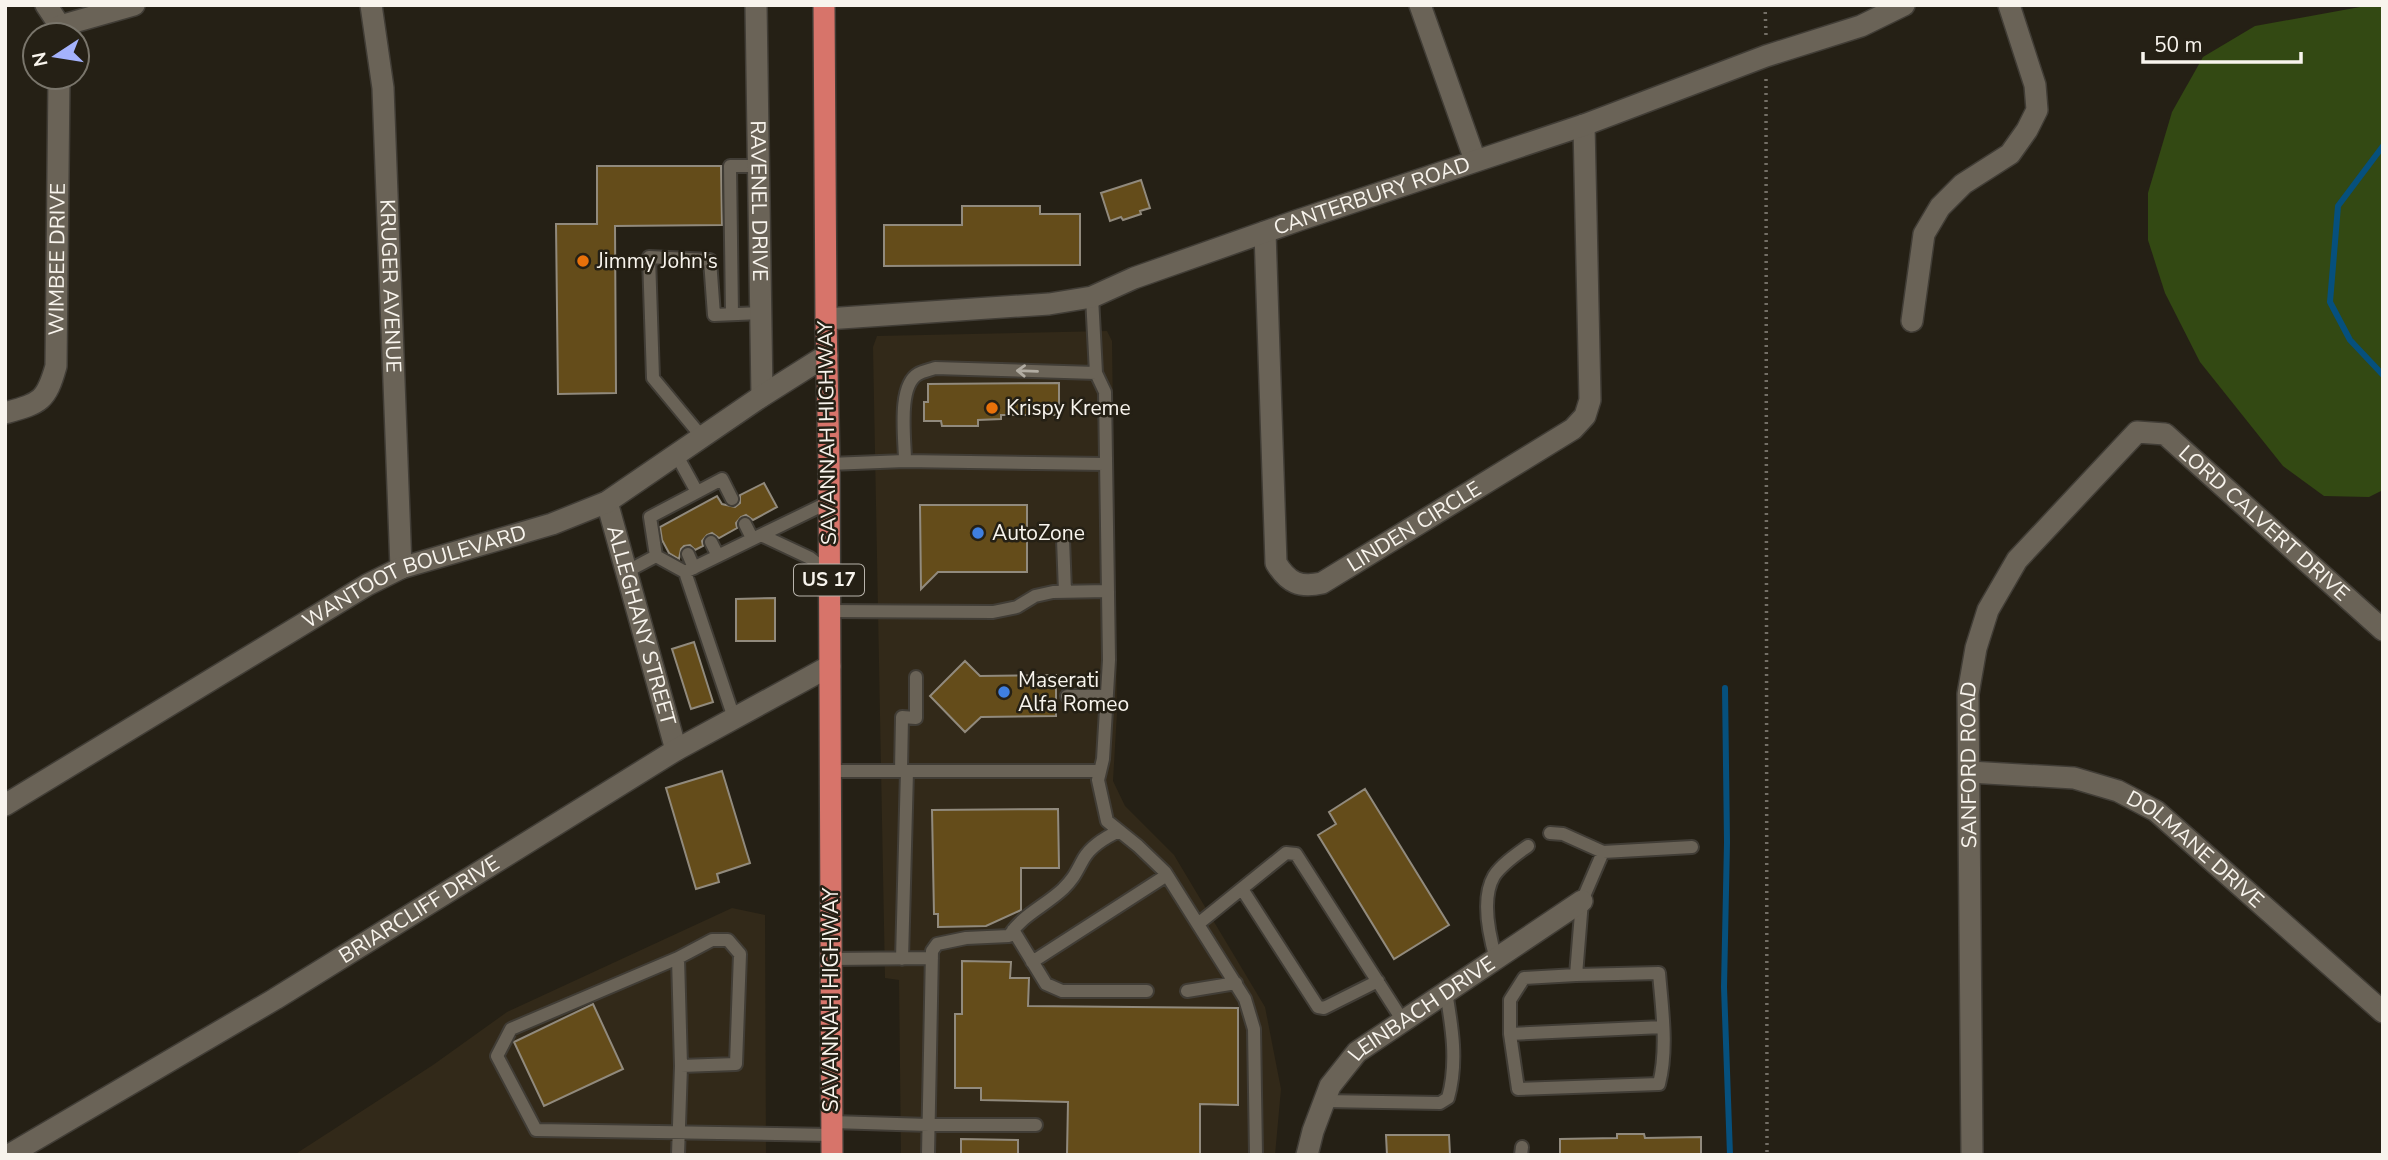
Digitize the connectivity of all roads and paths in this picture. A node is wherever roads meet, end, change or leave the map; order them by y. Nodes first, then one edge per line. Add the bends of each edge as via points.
1 (46, 5) edge
2 (134, 5) edge
3 (371, 5) edge
4 (756, 5) edge
5 (824, 5) edge
6 (1420, 5) edge
7 (1765, 5) edge
8 (1904, 5) edge
9 (2009, 5) edge
10 (55, 21) edge
11 (87, 21) edge
12 (1766, 56) junction
13 (59, 91) edge
14 (1584, 125) junction
15 (1475, 160) junction
16 (758, 166) junction
17 (1265, 232) junction
18 (1092, 297) junction
19 (761, 313) junction
20 (732, 314) junction
21 (825, 319) junction
22 (1912, 321) dead end
23 (827, 355) junction
24 (1096, 373) junction
25 (762, 396) junction
26 (5, 413) edge
27 (2137, 432) joint
28 (702, 437) junction
29 (677, 454) junction
30 (905, 461) junction
31 (829, 464) junction
32 (1105, 464) junction
33 (694, 499) junction
34 (732, 499) dead end
35 (607, 502) junction
36 (829, 502) junction
37 (665, 509) junction
38 (670, 522) dead end
39 (745, 524) dead end
40 (757, 537) junction
41 (1063, 539) dead end
42 (711, 542) dead end
43 (688, 554) dead end
44 (656, 556) junction
45 (718, 556) junction
46 (401, 568) junction
47 (690, 570) junction
48 (626, 572) junction
49 (829, 573) junction
50 (1108, 591) junction
51 (1065, 592) junction
52 (829, 611) junction
53 (2383, 630) edge
54 (830, 666) junction
55 (916, 677) dead end
56 (1067, 696) dead end
57 (1107, 696) junction
58 (734, 718) junction
59 (676, 750) junction
60 (831, 771) junction
61 (904, 771) junction
62 (1100, 771) junction
63 (1969, 772) junction
64 (5, 805) edge
65 (1119, 831) junction
66 (1550, 833) dead end
67 (1528, 846) dead end
68 (1692, 848) dead end
69 (1602, 852) junction
70 (1167, 875) junction
71 (1242, 889) junction
72 (1582, 901) junction
73 (1198, 924) junction
74 (1013, 930) junction
75 (678, 958) junction
76 (902, 958) junction
77 (932, 958) junction
78 (1496, 958) junction
79 (831, 959) junction
80 (1032, 962) junction
81 (1576, 975) junction
82 (1378, 981) junction
83 (1236, 984) junction
84 (1147, 991) dead end
85 (1187, 991) dead end
86 (1446, 992) junction
87 (2383, 1012) edge
88 (1403, 1021) junction
89 (1663, 1027) junction
90 (1510, 1034) junction
91 (681, 1066) junction
92 (1324, 1101) junction
93 (929, 1125) junction
94 (1036, 1125) dead end
95 (678, 1132) junction
96 (832, 1137) edge
97 (9, 1155) edge
98 (678, 1155) edge
99 (928, 1155) edge
100 (1256, 1155) edge
101 (1307, 1155) edge
102 (1768, 1155) edge
103 (1972, 1155) edge

1 - 10 street
2 - 11 street
3 - 46 street, KRUGER AVENUE via 383,88
4 - 16 street, RAVENEL DRIVE
5 - 21 highway, SAVANNAH HIGHWAY / US 17
6 - 15 street
7 - 12 path
8 - 12 street, CANTERBURY ROAD via 1861,26
9 - 22 street via 2035,85 2037,110 2010,154 1963,184 1940,207 1924,234
12 - 14 street, CANTERBURY ROAD
12 - 102 path
13 - 26 street, WIMBEE DRIVE via 56,366 49,391 33,405
14 - 15 street, CANTERBURY ROAD
14 - 17 street, LINDEN CIRCLE via 1590,400 1585,415 1573,429 1322,583 1307,586 1284,577 1276,563
15 - 17 street, CANTERBURY ROAD
16 - 19 street, RAVENEL DRIVE
16 - 20 lane via 730,166
17 - 18 street, CANTERBURY ROAD
18 - 21 street, CANTERBURY ROAD
18 - 24 lane
19 - 20 lane
19 - 25 street, RAVENEL DRIVE
20 - 28 lane via 714,315 710,260 649,257 653,378
21 - 23 highway, SAVANNAH HIGHWAY / US 17
23 - 25 street, WANTOOT BOULEVARD
23 - 31 highway, SAVANNAH HIGHWAY / US 17
24 -> 30 lane via 935,368 917,374 904,398
24 - 32 lane via 1105,392
25 - 28 street, WANTOOT BOULEVARD
27 - 53 street, LORD CALVERT DRIVE via 2165,435
27 - 63 street, SANFORD ROAD via 2017,560 1988,610 1968,694
28 - 29 street, WANTOOT BOULEVARD
29 - 33 lane
29 - 35 street, WANTOOT BOULEVARD
30 - 31 lane
30 - 32 lane
31 - 36 highway, SAVANNAH HIGHWAY / US 17
32 - 50 lane
33 - 34 lane via 722,480
33 - 37 lane
35 - 46 street, WANTOOT BOULEVARD via 552,524
35 - 48 street, ALLEGHANY STREET
36 - 40 lane
36 - 49 highway, SAVANNAH HIGHWAY / US 17
37 - 38 lane
37 - 44 lane via 650,517
39 - 40 lane
40 - 45 lane
40 - 49 lane via 810,558
41 - 51 lane
42 - 45 lane
43 - 47 lane
44 - 47 lane
44 - 48 lane
45 - 47 lane
46 - 64 street, WANTOOT BOULEVARD
47 - 58 lane
48 - 59 street, ALLEGHANY STREET
49 - 52 highway, SAVANNAH HIGHWAY / US 17
50 - 51 lane
50 - 57 lane
51 - 52 lane via 1035,596 1017,607 993,612
52 - 54 highway, SAVANNAH HIGHWAY / US 17
54 - 58 street, BRIARCLIFF DRIVE
54 - 60 highway, SAVANNAH HIGHWAY / US 17
55 - 61 lane via 916,718 902,717
56 - 57 lane
57 - 62 lane
58 - 59 street, BRIARCLIFF DRIVE
59 - 97 street, BRIARCLIFF DRIVE via 275,999
60 - 61 lane
60 - 79 highway, SAVANNAH HIGHWAY / US 17
61 - 62 lane
61 - 76 lane
62 - 65 lane via 1107,821
63 - 87 street, DOLMANE DRIVE via 2074,778 2118,791 2156,811
63 - 103 street, SANFORD ROAD
65 - 70 lane
65 - 74 lane via 1094,847 1060,891
66 - 69 lane via 1563,834
67 - 78 lane via 1494,877 1487,905
68 - 69 lane
69 - 72 lane
70 - 73 lane
70 - 80 lane
71 - 73 lane
71 - 82 lane via 1318,1007
71 - 82 lane via 1286,853 1296,853
72 - 78 street, LEINBACH DRIVE
72 - 81 lane
73 - 83 lane
74 - 77 lane via 1009,936 937,944
74 - 80 lane
75 - 91 lane
75 - 91 lane via 712,940 727,940 740,954 736,1064
75 - 95 lane via 510,1029 497,1056 536,1130
76 - 77 lane
76 - 79 lane
77 - 93 lane
78 - 86 street, LEINBACH DRIVE
79 - 96 highway, SAVANNAH HIGHWAY / US 17
80 - 84 lane via 1046,984 1062,991
81 - 89 lane via 1659,973
81 - 90 lane via 1524,978 1510,1000
82 - 88 lane
83 - 85 lane
83 - 100 lane via 1254,1029
86 - 88 street, LEINBACH DRIVE
86 - 92 lane via 1454,1038 1448,1098 1440,1103
88 - 92 street, LEINBACH DRIVE via 1357,1052
89 - 90 lane
89 - 90 lane via 1660,1084 1629,1086 1518,1089
91 - 95 lane
92 - 101 street, LEINBACH DRIVE
93 - 94 lane
93 - 96 lane
93 - 99 lane
95 - 96 lane
95 - 98 lane

